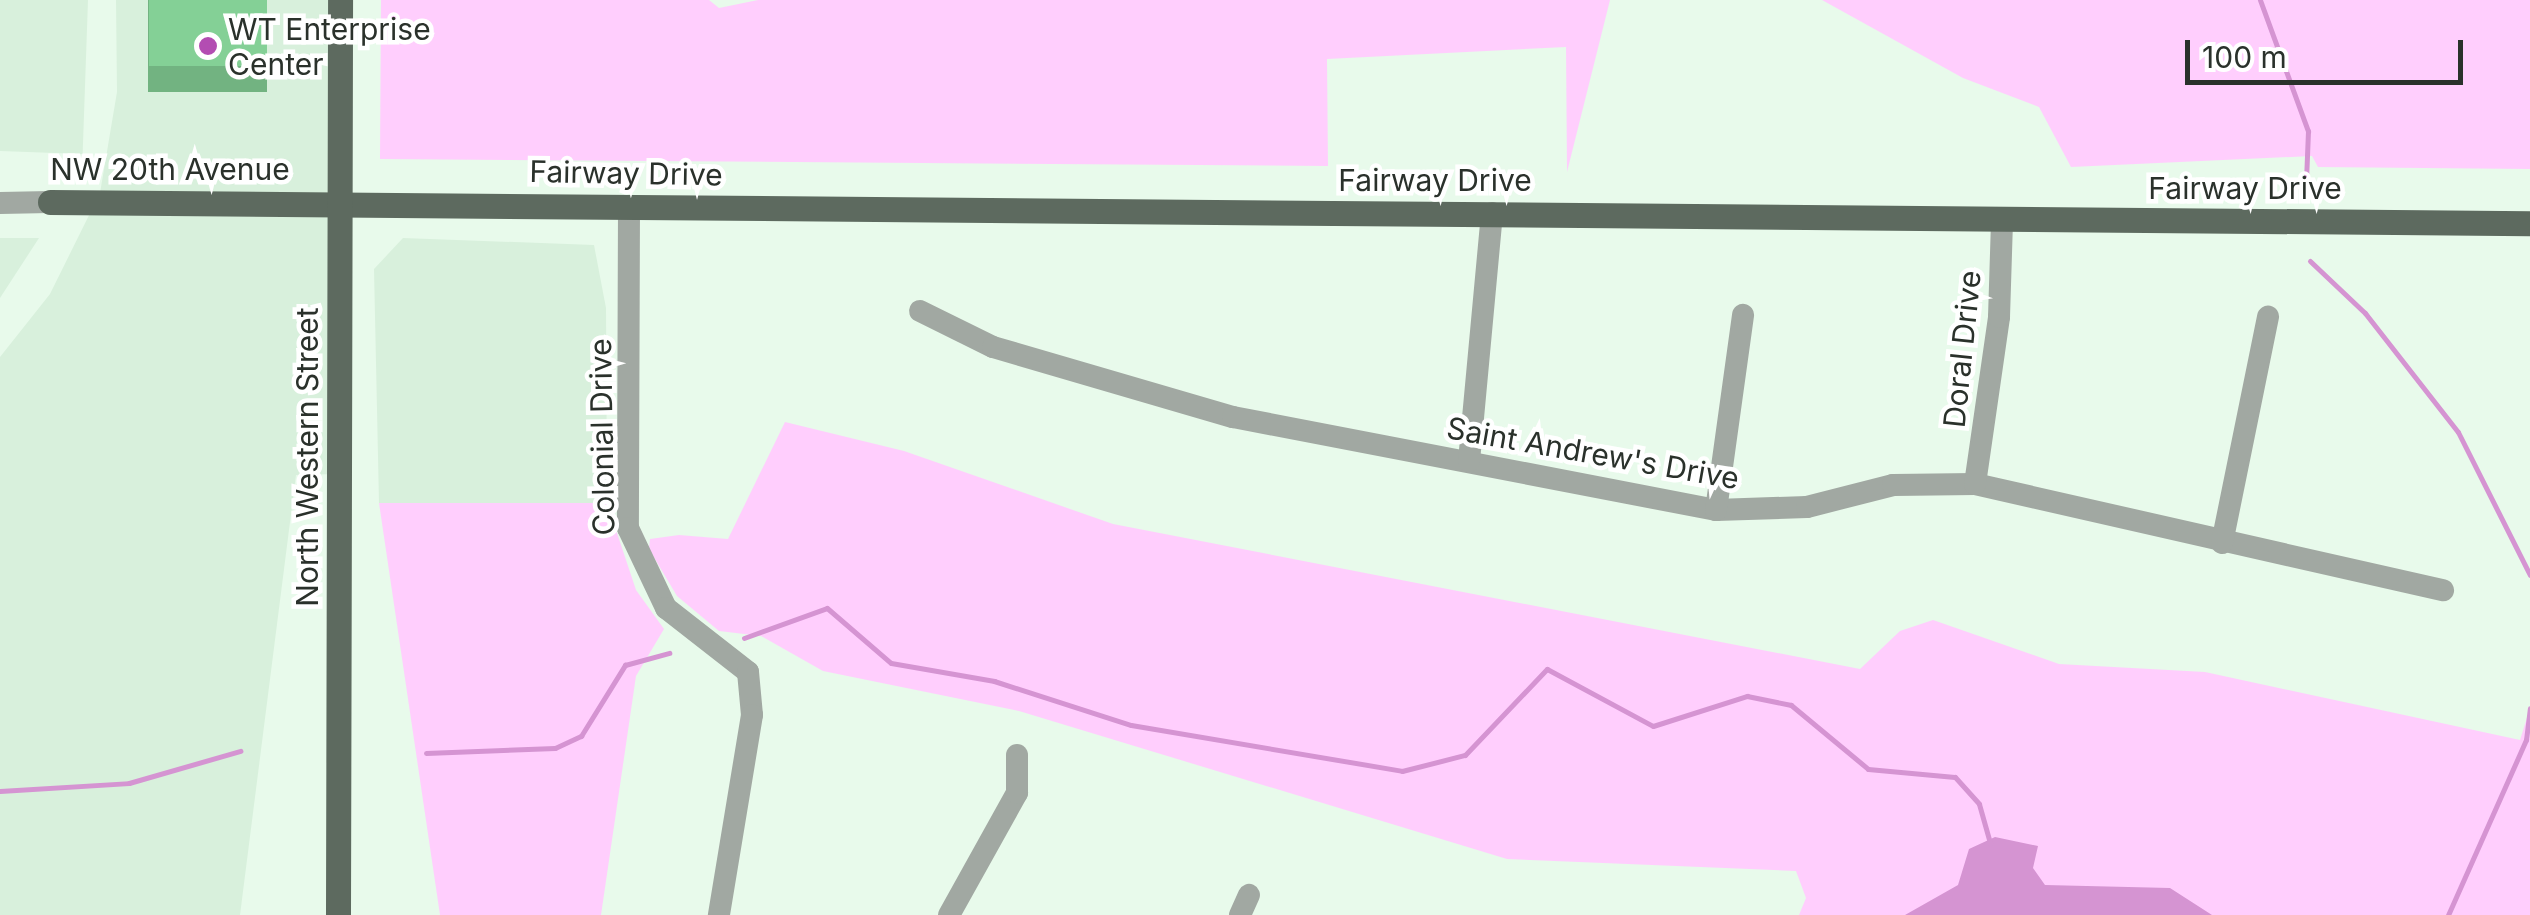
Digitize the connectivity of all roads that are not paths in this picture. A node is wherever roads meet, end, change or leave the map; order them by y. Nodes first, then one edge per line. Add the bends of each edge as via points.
1 (340, 0) edge
2 (340, 200) junction
3 (0, 202) edge
4 (50, 202) joint
5 (629, 206) junction
6 (1492, 213) junction
7 (2002, 218) junction
8 (2530, 223) edge
9 (920, 311) dead end
10 (1744, 315) dead end
11 (2268, 318) dead end
12 (1469, 461) junction
13 (1975, 484) junction
14 (1716, 510) junction
15 (2222, 543) junction
16 (2443, 590) dead end
17 (1017, 755) dead end
18 (338, 915) edge
19 (719, 915) edge
20 (948, 915) edge

1 - 2 main road, North Western Street
2 - 4 main road, NW 20th Avenue
2 - 5 main road, Fairway Drive
2 - 18 main road, North Western Street
3 - 4 street, NW 20th Avenue
5 - 6 main road, Fairway Drive
5 - 19 street, Colonial Drive via 628,528 666,608 748,672 752,715
6 - 7 main road, Fairway Drive
6 - 12 street
7 - 8 main road, Fairway Drive
7 - 13 street, Doral Drive via 2000,317
9 - 12 street, Saint Andrew's Drive via 1090,379
10 - 14 street
11 - 15 street
12 - 14 street, Saint Andrew's Drive
13 - 14 street, Saint Andrew's Drive
13 - 15 street, Saint Andrew's Drive
15 - 16 street, Saint Andrew's Drive
17 - 20 street via 1018,793

